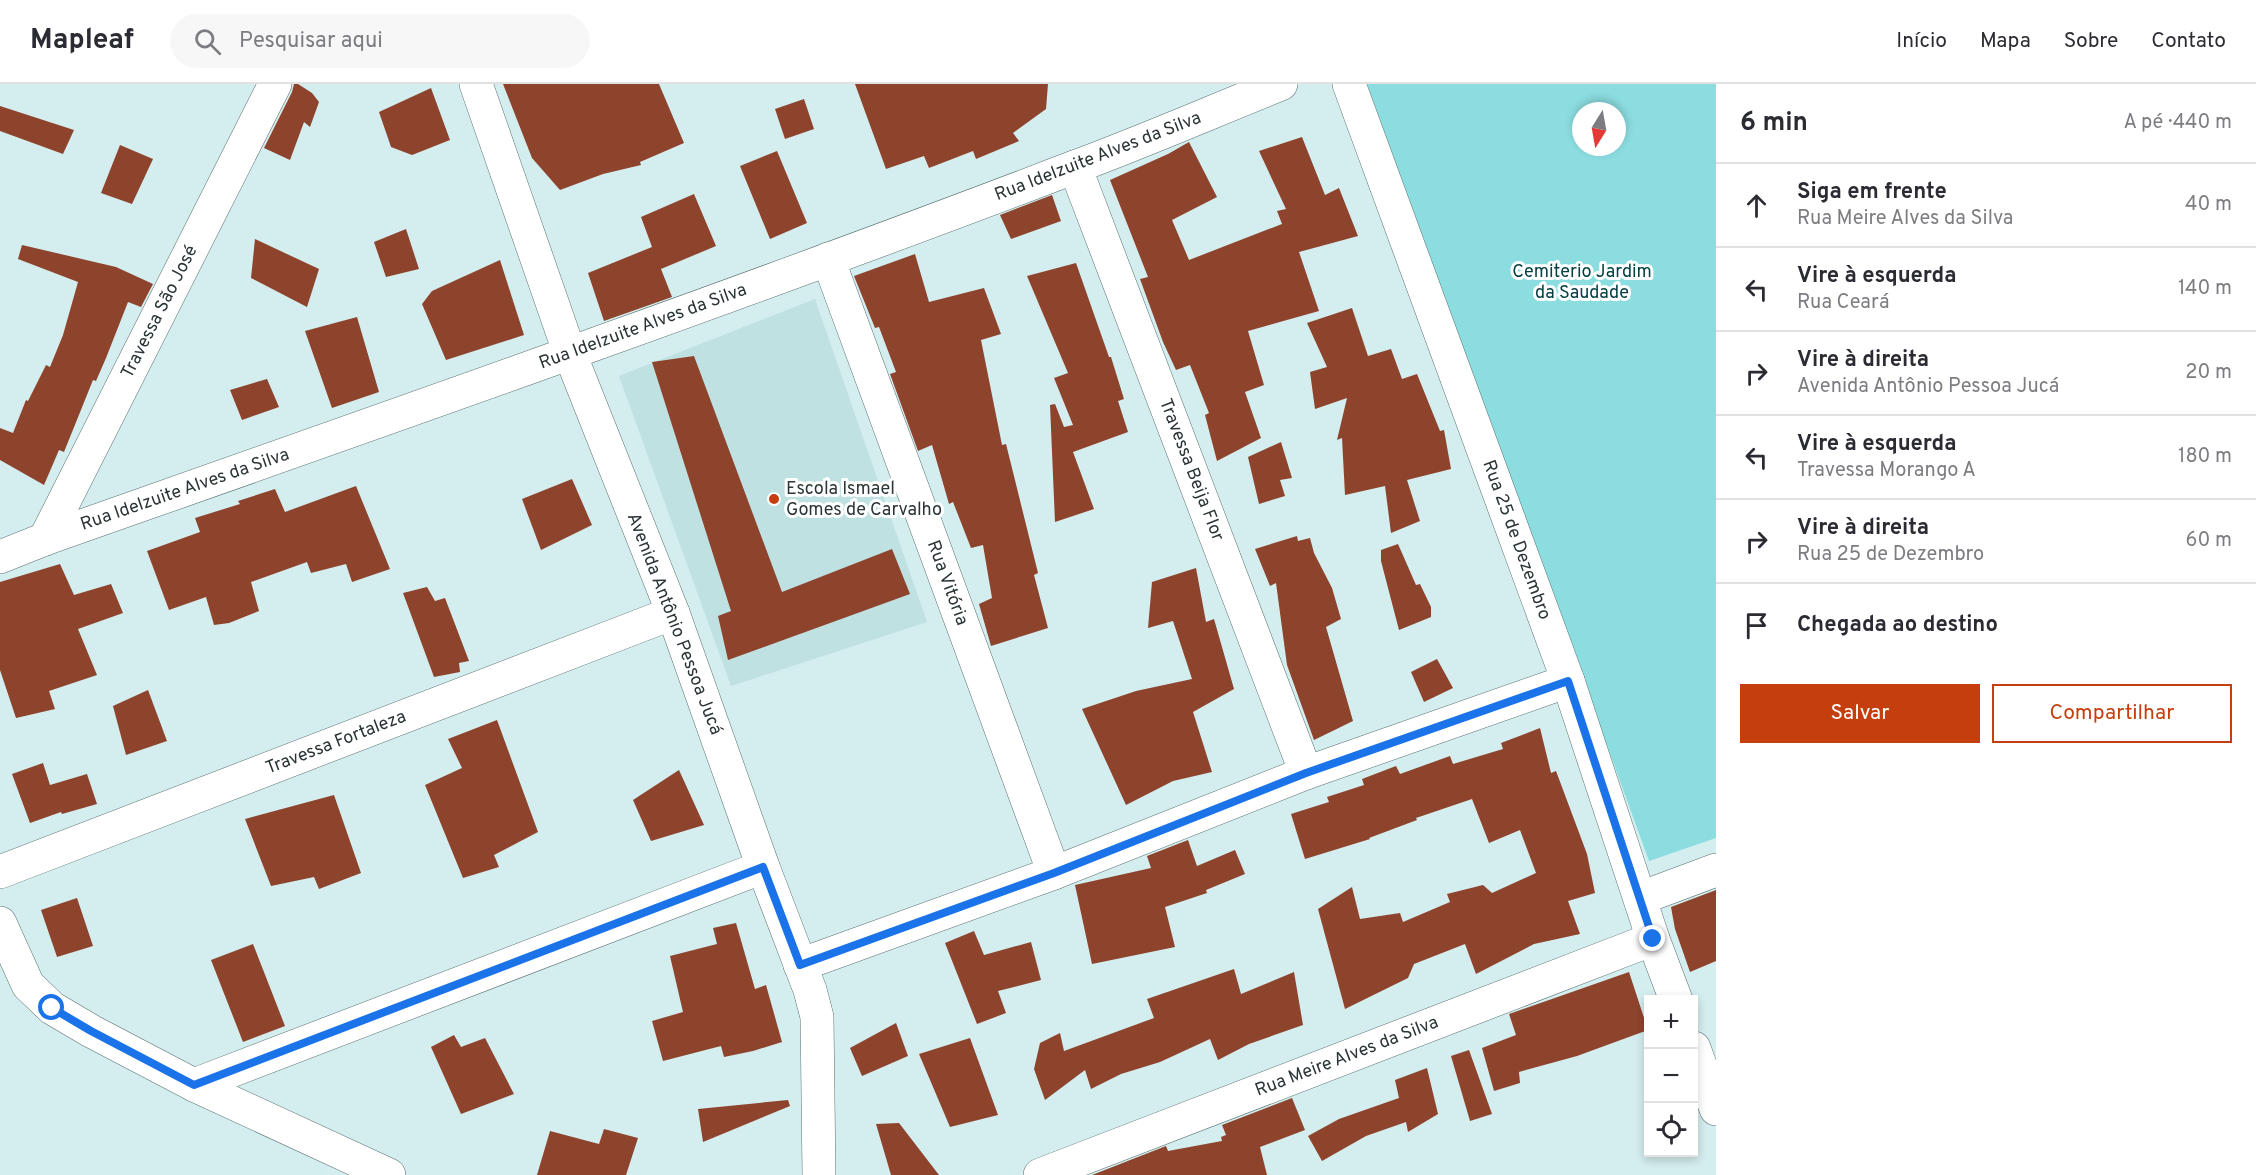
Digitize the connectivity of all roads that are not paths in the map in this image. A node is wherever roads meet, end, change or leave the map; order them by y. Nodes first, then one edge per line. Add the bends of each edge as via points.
1 (275, 84) edge
2 (1281, 84) edge
3 (1349, 84) edge
4 (482, 86) edge
5 (1075, 167) junction
6 (828, 259) junction
7 (570, 354) junction
8 (45, 539) junction
9 (0, 557) edge
10 (673, 613) junction
11 (1568, 681) junction
12 (1306, 773) junction
13 (763, 867) junction
14 (1716, 870) edge
15 (0, 872) edge
16 (1054, 873) junction
17 (1641, 898) junction
18 (0, 923) edge
19 (1653, 939) junction
20 (800, 965) junction
21 (1674, 995) edge
22 (1694, 1049) edge
23 (194, 1085) junction
24 (1716, 1107) edge
25 (389, 1175) edge
26 (819, 1175) edge
27 (1040, 1175) edge

1 - 8 street, Travessa São José
2 - 5 street, Rua Idelzuite Alves da Silva
3 - 11 street, Rua 25 de Dezembro
4 - 7 street, Avenida Antônio Pessoa Jucá
5 - 6 street, Rua Idelzuite Alves da Silva
5 - 12 street, Travessa Beija Flor
6 - 7 street, Rua Idelzuite Alves da Silva
6 - 16 street, Rua Vitória
7 - 8 street, Rua Idelzuite Alves da Silva
7 - 10 street, Avenida Antônio Pessoa Jucá
8 - 9 street, Rua Idelzuite Alves da Silva
10 - 13 street, Avenida Antônio Pessoa Jucá
10 - 15 street, Travessa Fortaleza
11 - 12 street
11 - 17 street, Rua 25 de Dezembro
12 - 16 street
13 - 20 street, Avenida Antônio Pessoa Jucá
13 - 23 street
14 - 17 street
16 - 20 street
17 - 19 street, Rua 25 de Dezembro
18 - 23 street via 28,985 52,1008
19 - 21 street, Rua 25 de Dezembro
19 - 27 street, Rua Meire Alves da Silva
20 - 26 street, Avenida Antônio Pessoa Jucá via 817,1017
22 - 24 street
23 - 25 street

